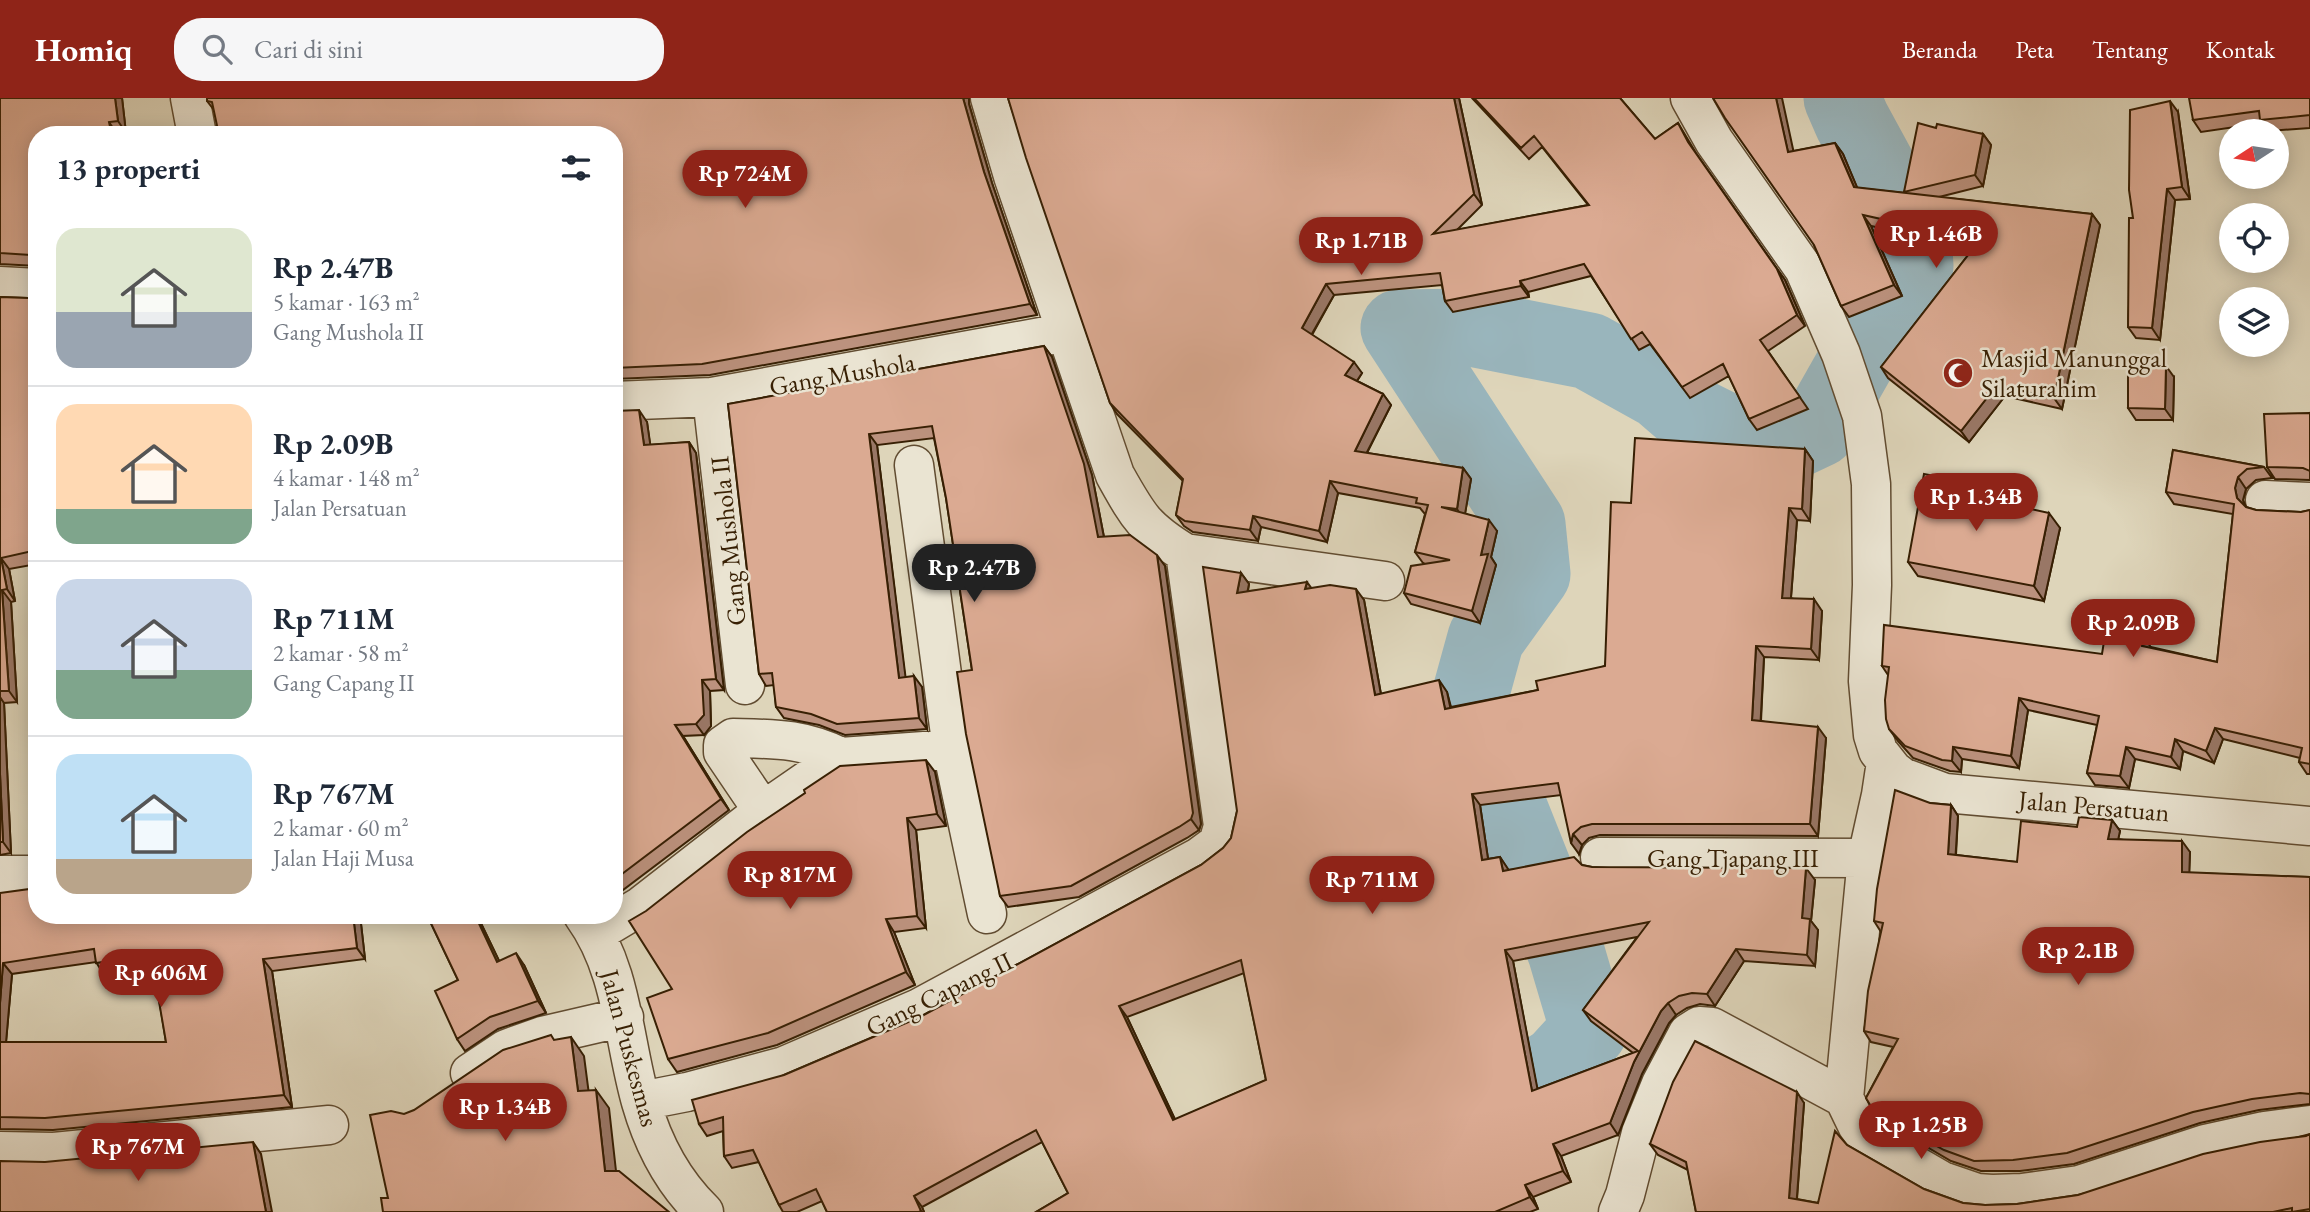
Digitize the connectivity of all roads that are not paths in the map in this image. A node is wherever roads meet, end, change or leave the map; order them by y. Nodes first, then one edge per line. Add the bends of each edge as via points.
1 (190, 98) edge
2 (990, 98) edge
3 (1690, 98) edge
4 (195, 126) edge
5 (0, 286) edge
6 (28, 288) edge
7 (1068, 332) junction
8 (712, 397) junction
9 (623, 401) edge
10 (914, 465) dead end
11 (2265, 500) dead end
12 (2310, 502) edge
13 (1185, 553) junction
14 (1385, 581) dead end
15 (744, 685) dead end
16 (952, 749) junction
17 (841, 757) junction
18 (1885, 762) junction
19 (763, 811) junction
20 (2310, 826) edge
21 (1600, 858) dead end
22 (1867, 858) junction
23 (0, 875) edge
24 (28, 875) edge
25 (623, 912) edge
26 (987, 914) dead end
27 (589, 924) edge
28 (624, 1017) junction
29 (444, 1090) edge
30 (1844, 1098) junction
31 (641, 1101) junction
32 (329, 1125) dead end
33 (2310, 1125) edge
34 (0, 1151) edge
35 (704, 1212) edge
36 (1618, 1212) edge

1 - 4 street
2 - 7 street
3 - 18 street via 1714,141 1804,269 1862,416 1873,539 1868,681 1873,735
5 - 6 street
7 - 8 street, Gang Mushola
7 - 13 street via 1115,475 1139,517
8 - 9 street, Gang Mushola
8 - 15 street, Gang Mushola II
10 - 16 street
11 - 12 street
13 - 14 street
13 - 31 street, Gang Capang II via 1223,826 1218,843 919,1008 784,1066
16 - 17 street
16 - 26 street
17 - 19 street
17 - 19 street via 792,740 725,741 723,752
18 - 20 street, Jalan Persatuan via 1902,777 1945,793
18 - 22 street
19 - 25 street via 641,906
21 - 22 street, Gang Tjapang III
22 - 30 street
23 - 24 street
27 - 28 street, Jalan Puskesmas via 610,967
28 - 29 street via 506,1049
28 - 31 street, Jalan Puskesmas
30 - 33 street via 1866,1138 1942,1181 1993,1194 2079,1185 2205,1144
30 - 36 street via 1712,1027 1699,1026 1688,1033 1661,1084
31 - 35 street, Jalan Puskesmas via 667,1166
32 - 34 street via 54,1152

